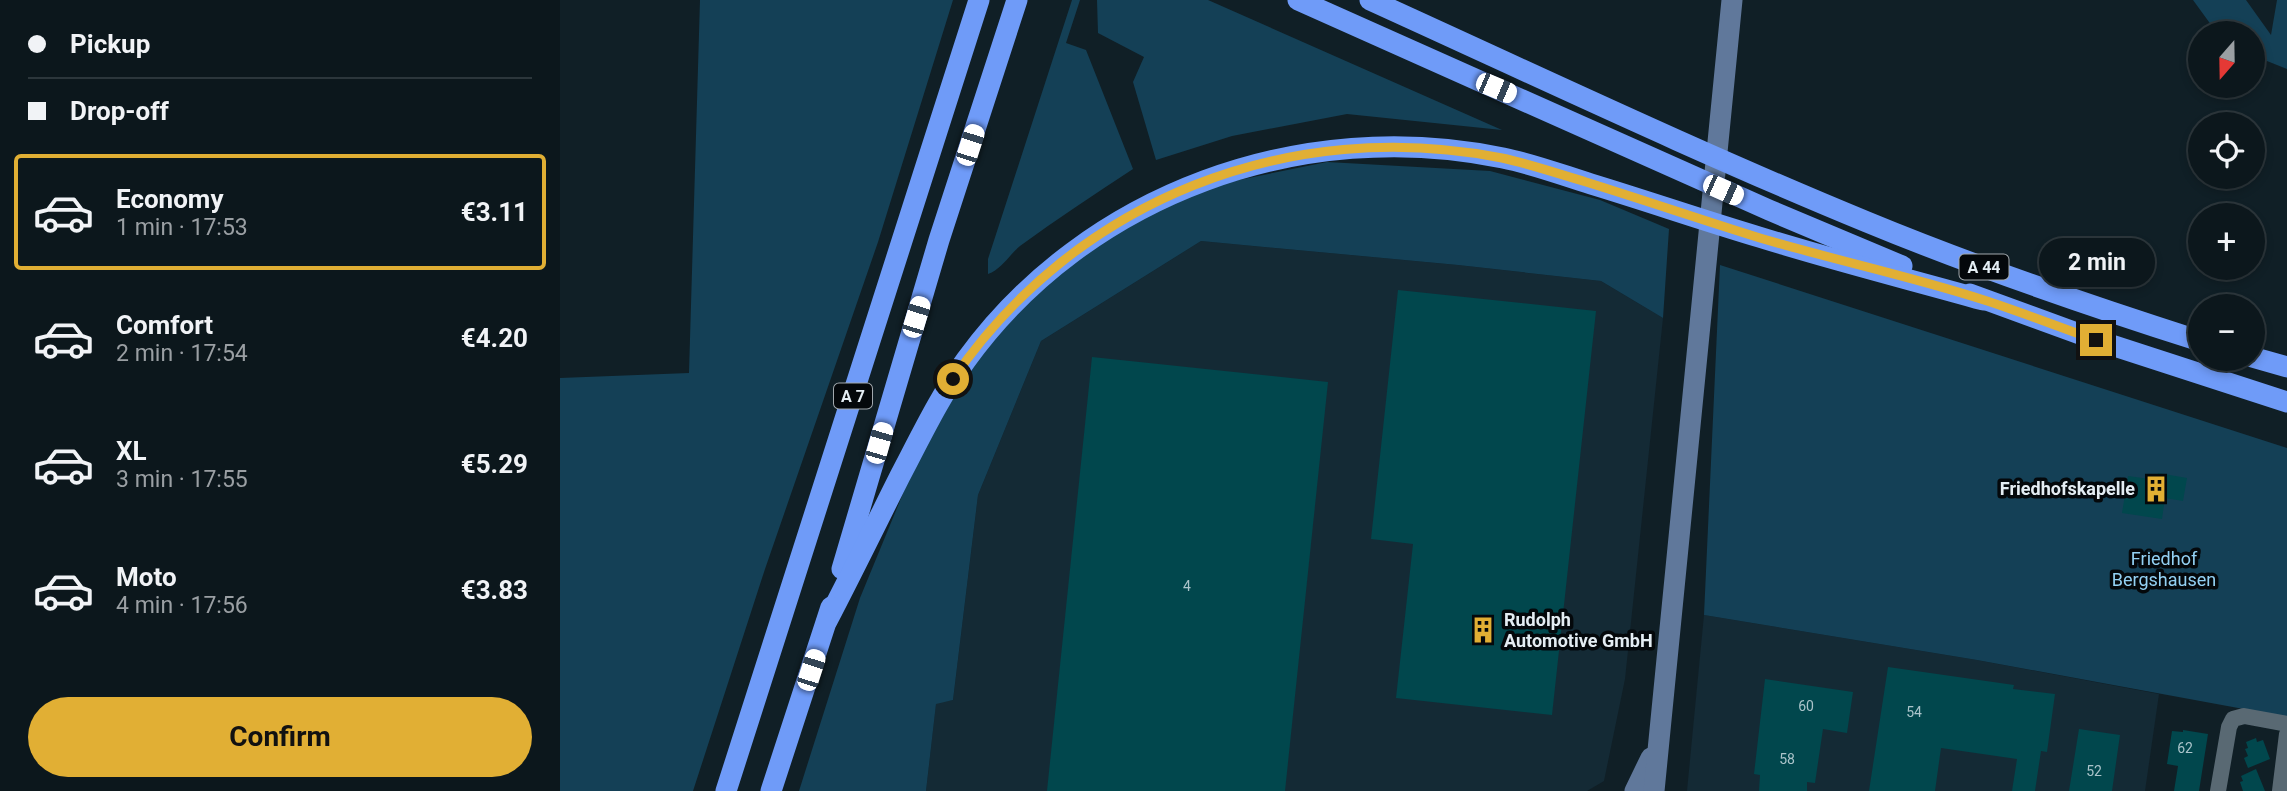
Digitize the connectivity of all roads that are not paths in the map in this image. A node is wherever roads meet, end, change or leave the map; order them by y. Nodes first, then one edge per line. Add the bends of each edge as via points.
1 (979, 0) edge
2 (1017, 0) edge
3 (1298, 0) edge
4 (1370, 0) edge
5 (1396, 0) edge
6 (1732, 0) edge
7 (1446, 34) junction
8 (1983, 300) junction
9 (2188, 337) edge
10 (2265, 361) edge
11 (2287, 368) edge
12 (2287, 402) edge
13 (827, 621) junction
14 (2287, 724) edge
15 (2287, 734) edge
16 (1658, 743) junction
17 (726, 791) edge
18 (771, 791) edge
19 (1635, 791) edge
20 (1654, 791) edge
21 (2218, 791) edge
22 (2280, 791) edge

1 - 17 highway, A 7
2 - 13 highway, A 7 via 939,240
3 - 8 highway
4 - 7 highway, A 44
5 - 7 highway
6 - 16 main road
7 - 9 highway, A 44 via 1773,182 1991,270
8 - 12 highway, A 44
8 - 13 highway via 1759,238 1505,158 1405,146 1354,147 1255,164 1206,179 1116,223 1074,251 999,319 939,400
10 - 11 highway
13 - 18 highway, A 7
14 - 21 street via 2244,716 2233,719
15 - 22 street
16 - 19 main road
16 - 20 main road

